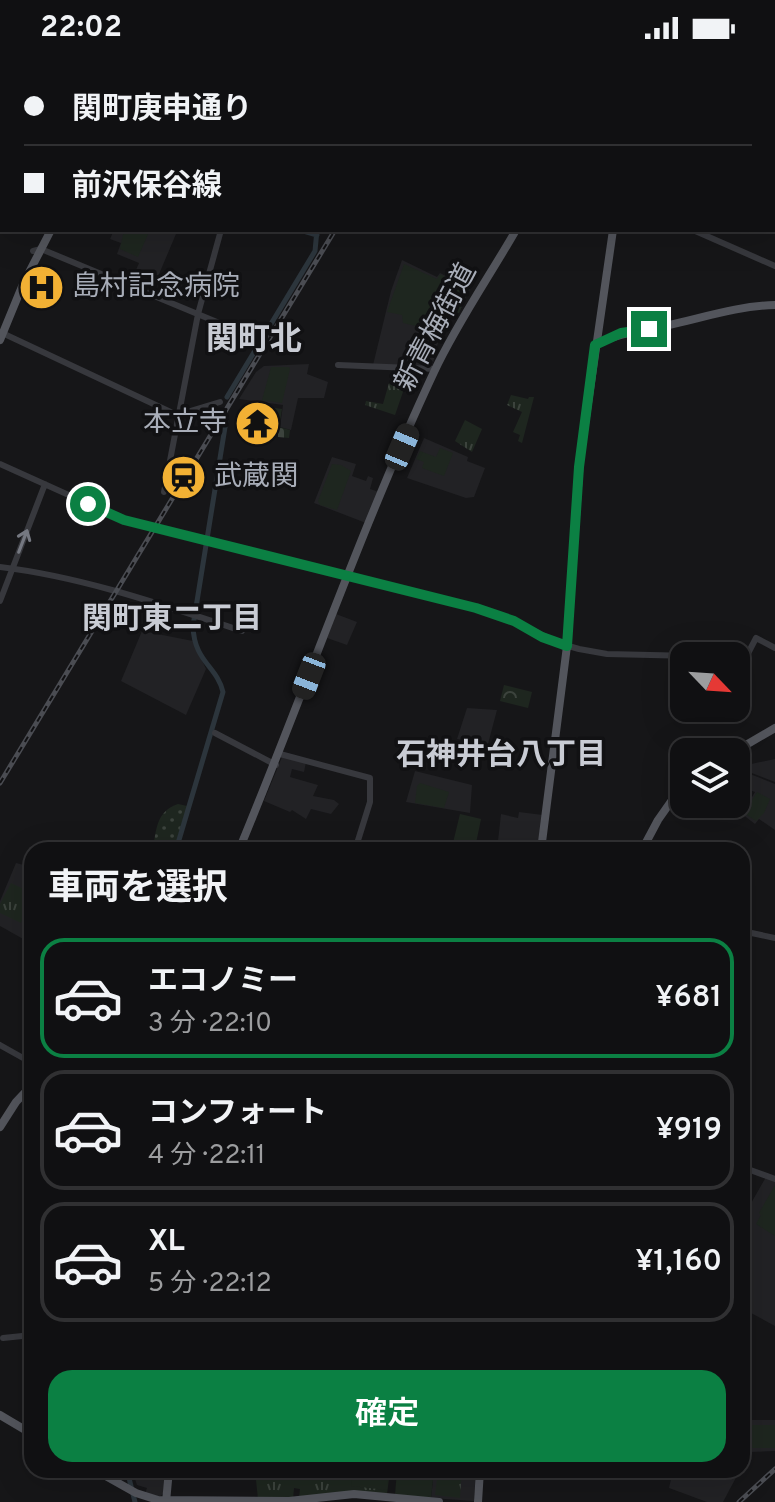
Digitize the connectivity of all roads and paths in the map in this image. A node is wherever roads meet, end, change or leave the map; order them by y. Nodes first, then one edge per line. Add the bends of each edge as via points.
1 (47, 232) edge
2 (220, 232) edge
3 (515, 232) edge
4 (613, 232) edge
5 (698, 232) edge
6 (37, 250) junction
7 (775, 266) edge
8 (775, 305) edge
9 (198, 314) junction
10 (1, 333) edge
11 (258, 339) dead end
12 (595, 345) junction
13 (338, 365) dead end
14 (436, 369) junction
15 (220, 402) dead end
16 (177, 415) junction
17 (0, 464) edge
18 (45, 484) junction
19 (164, 492) dead end
20 (0, 567) edge
21 (13, 568) junction
22 (347, 576) junction
23 (0, 601) edge
24 (242, 631) dead end
25 (567, 646) junction
26 (775, 648) edge
27 (750, 650) edge
28 (670, 655) edge
29 (775, 728) edge
30 (215, 733) dead end
31 (750, 741) edge
32 (280, 754) junction
33 (276, 765) junction
34 (670, 803) edge
35 (242, 842) edge
36 (358, 842) edge
37 (542, 842) edge
38 (646, 842) edge
39 (750, 933) edge
40 (775, 938) edge
41 (0, 1045) edge
42 (24, 1058) edge
43 (24, 1094) edge
44 (0, 1127) edge
45 (750, 1170) edge
46 (775, 1179) edge
47 (24, 1336) edge
48 (3, 1338) dead end
49 (0, 1415) edge
50 (24, 1429) edge
51 (111, 1478) edge
52 (168, 1478) edge
53 (480, 1478) edge
54 (166, 1501) edge
55 (439, 1502) edge
56 (478, 1502) edge

1 - 6 main road
2 - 9 street
3 - 14 main road, 新青梅街道
4 - 12 main road
5 - 7 street
6 - 9 street
6 - 10 main road
8 - 12 main road via 744,306 621,333
9 - 11 street
9 - 16 street
10 - 16 street
12 - 25 main road via 579,467
13 - 14 street
14 - 22 main road, 新青梅街道
15 - 16 street
16 - 19 street
17 - 18 street
21 -> 18 street
18 - 22 street via 124,520
20 - 21 street
21 - 23 street
21 - 24 street via 124,593
22 - 25 street via 499,615
22 - 32 main road, 新青梅街道
25 - 28 street via 607,654
25 - 37 main road
26 - 27 street via 756,638
29 - 31 main road
30 - 33 street
32 - 33 main road, 新青梅街道
32 - 36 street via 370,778 370,802
33 - 35 main road, 新青梅街道
34 - 38 main road
39 - 40 street
41 - 42 street
43 - 44 main road
45 - 46 street
47 - 48 street
49 - 50 main road
51 - 54 main road via 150,1499
52 - 54 main road
53 - 56 main road
54 - 55 main road via 291,1501 354,1494

